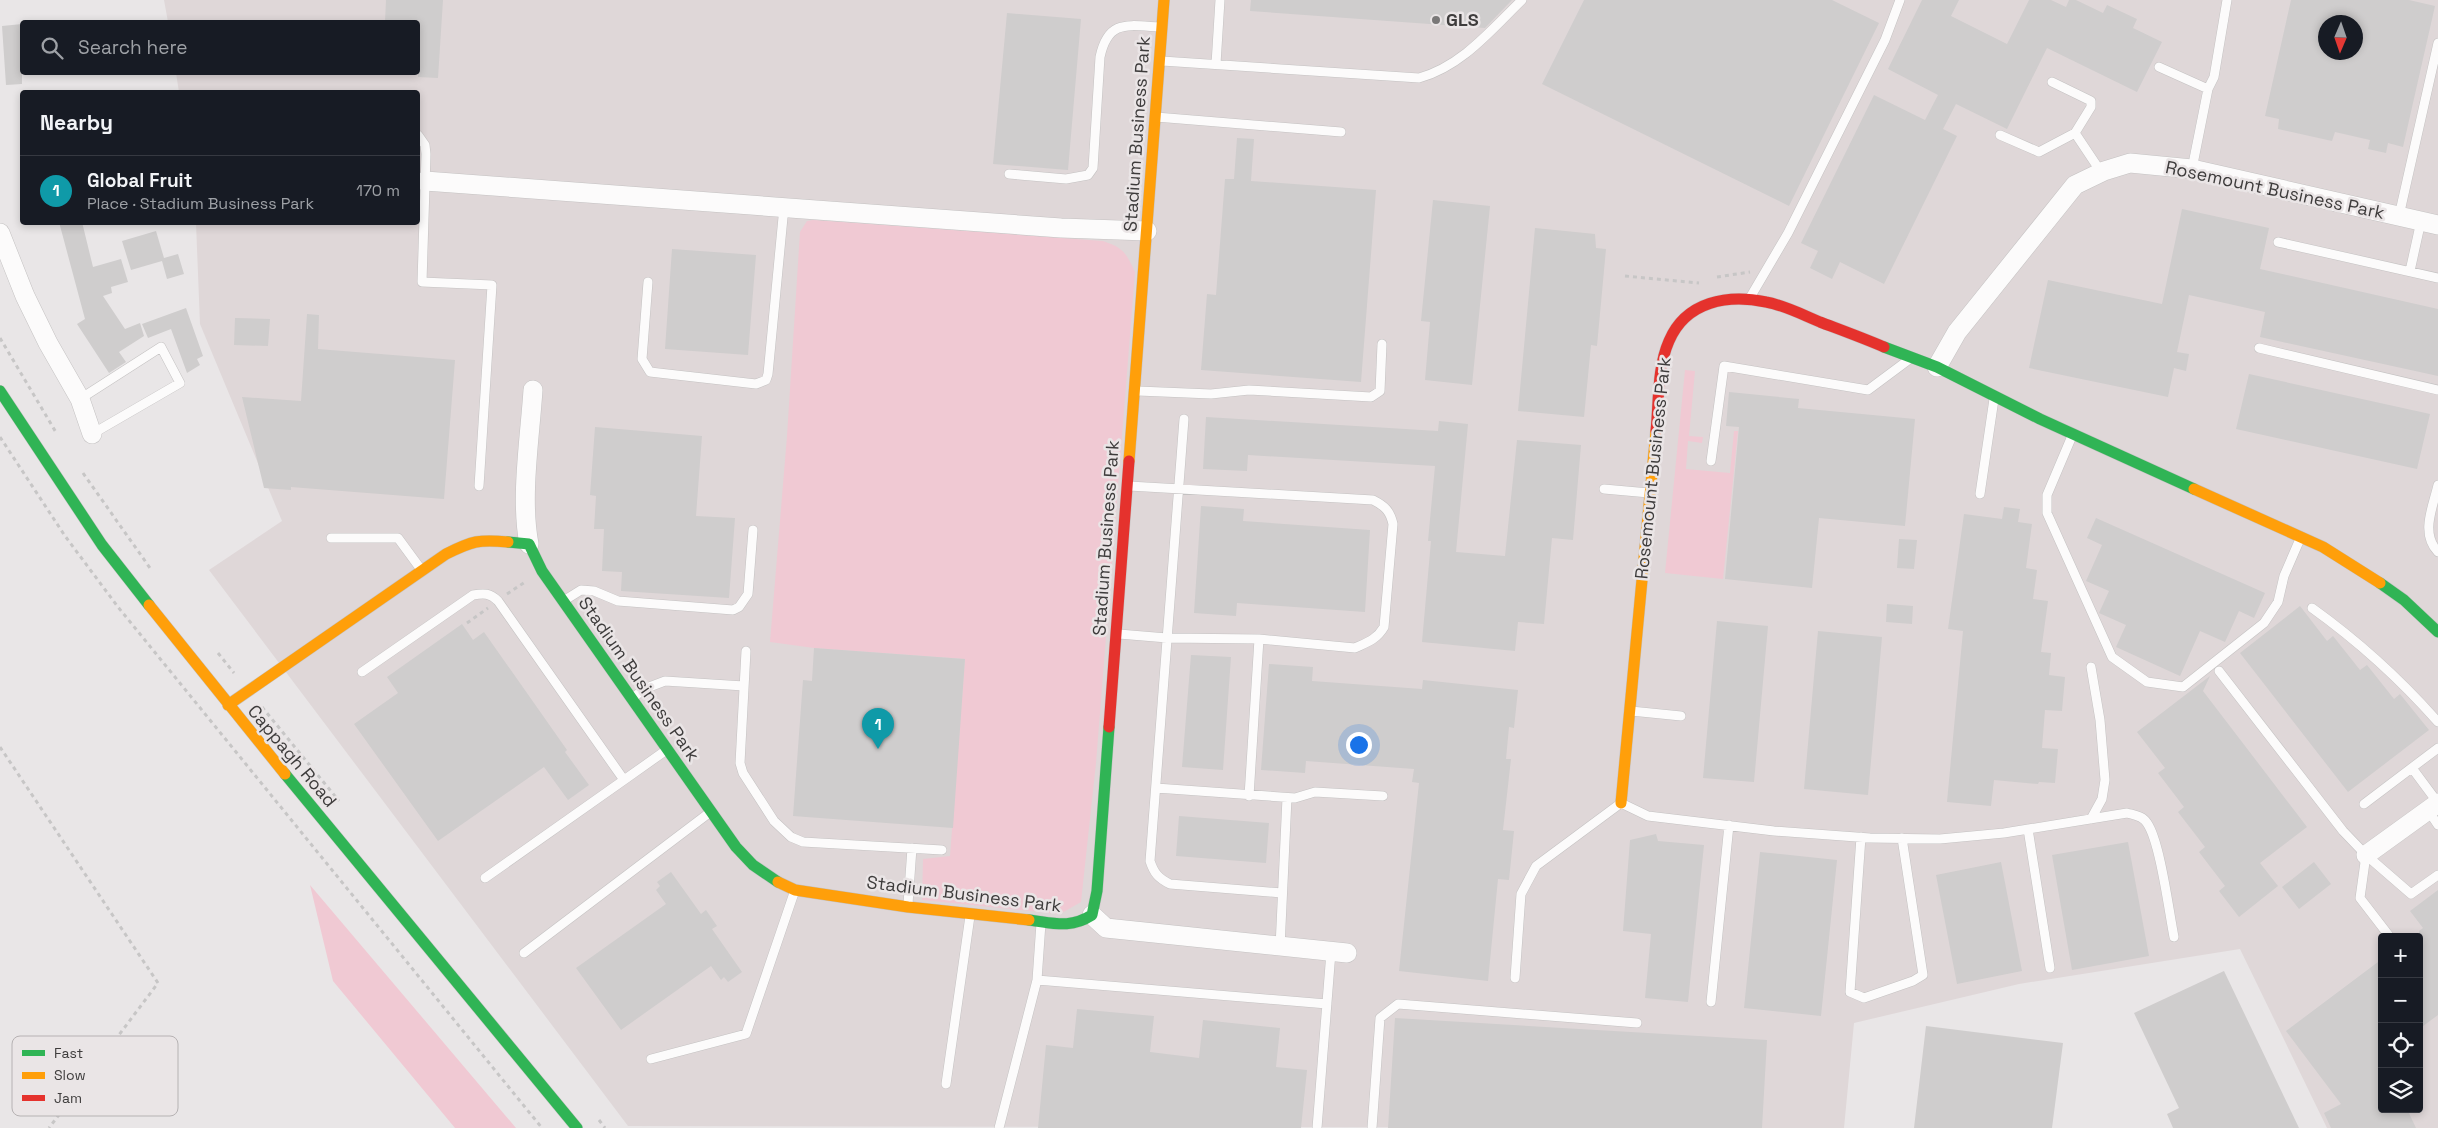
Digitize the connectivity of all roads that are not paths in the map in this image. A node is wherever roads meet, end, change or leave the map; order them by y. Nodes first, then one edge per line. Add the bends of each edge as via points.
1 (1164, 0) edge
2 (1220, 0) edge
3 (1522, 0) edge
4 (1900, 0) edge
5 (2227, 0) edge
6 (1162, 27) junction
7 (2438, 43) edge
8 (1160, 61) junction
9 (1216, 64) junction
10 (2159, 67) dead end
11 (2052, 82) dead end
12 (2208, 89) junction
13 (1155, 116) junction
14 (1341, 132) dead end
15 (2075, 133) junction
16 (2000, 135) dead end
17 (420, 138) edge
18 (2192, 170) junction
19 (2101, 172) junction
20 (1009, 174) dead end
21 (425, 181) junction
22 (784, 207) junction
23 (2399, 216) junction
24 (2429, 223) edge
25 (1147, 231) junction
26 (1, 239) edge
27 (2278, 242) dead end
28 (2410, 271) junction
29 (2438, 278) edge
30 (648, 282) dead end
31 (1750, 299) junction
32 (1382, 344) dead end
33 (2259, 348) dead end
34 (1912, 358) junction
35 (1937, 367) junction
36 (533, 390) dead end
37 (1135, 390) junction
38 (2438, 390) edge
39 (0, 391) edge
40 (1994, 396) junction
41 (80, 399) junction
42 (1184, 419) dead end
43 (92, 434) joint
44 (2073, 434) junction
45 (1712, 461) dead end
46 (2438, 485) edge
47 (479, 486) dead end
48 (1128, 486) junction
49 (1178, 488) junction
50 (1604, 489) dead end
51 (1649, 493) junction
52 (1980, 494) dead end
53 (752, 530) dead end
54 (2301, 537) junction
55 (331, 538) dead end
56 (529, 544) junction
57 (2438, 552) edge
58 (422, 570) junction
59 (563, 601) junction
60 (2312, 608) dead end
61 (2438, 632) edge
62 (1116, 634) junction
63 (1168, 638) junction
64 (1259, 639) junction
65 (746, 651) dead end
66 (2091, 666) dead end
67 (2219, 671) dead end
68 (362, 672) dead end
69 (744, 686) junction
70 (632, 698) junction
71 (228, 705) junction
72 (1630, 711) junction
73 (1680, 716) dead end
74 (2438, 722) edge
75 (2438, 748) edge
76 (667, 749) junction
77 (2412, 768) junction
78 (624, 780) junction
79 (1156, 788) junction
80 (1249, 796) junction
81 (1382, 796) dead end
82 (1287, 798) junction
83 (1621, 803) junction
84 (2364, 804) dead end
85 (2435, 810) edge
86 (711, 812) junction
87 (2091, 819) junction
88 (1729, 826) junction
89 (2028, 829) junction
90 (1861, 837) junction
91 (1902, 838) junction
92 (912, 848) junction
93 (942, 850) dead end
94 (2366, 855) junction
95 (2438, 875) edge
96 (485, 878) dead end
97 (795, 890) junction
98 (1282, 893) junction
99 (908, 907) junction
100 (971, 914) junction
101 (1092, 915) junction
102 (1041, 920) junction
103 (2387, 933) edge
104 (2174, 937) dead end
105 (1280, 947) junction
106 (524, 953) dead end
107 (1339, 953) joint
108 (2050, 968) dead end
109 (1515, 978) dead end
110 (1037, 980) junction
111 (1711, 1002) dead end
112 (1327, 1004) junction
113 (1637, 1023) dead end
114 (652, 1059) dead end
115 (946, 1084) dead end
116 (577, 1128) edge
117 (999, 1128) edge
118 (1317, 1128) edge
119 (1372, 1128) edge

1 - 6 street, Stadium Business Park
2 - 9 lane
3 - 9 lane via 1462,58 1420,78
4 - 31 lane via 1885,40 1788,233
5 - 12 lane via 2214,77
6 - 8 street, Stadium Business Park
6 - 20 lane via 1122,27 1109,32 1104,40 1100,57 1093,168 1088,175 1066,179
7 - 23 lane
8 - 9 lane
8 - 13 street, Stadium Business Park
10 - 12 lane
11 - 15 lane via 2091,101 2091,107
12 - 18 lane
13 - 14 lane
13 - 25 street, Stadium Business Park
15 - 16 lane via 2039,152
15 - 19 lane
17 - 21 lane via 425,145
18 - 19 street, Rosemount Business Park via 2130,163
18 - 23 street, Rosemount Business Park
19 - 35 street, Rosemount Business Park via 2075,185 1957,332
21 - 22 street
21 - 47 lane via 422,282 492,285
22 - 25 street via 1061,228
22 - 30 lane via 766,380 756,384 650,372 642,359
23 - 24 street, Rosemount Business Park
24 - 28 lane
25 - 37 street, Stadium Business Park
26 - 41 street via 48,343
27 - 28 lane
28 - 29 lane
31 - 34 street, Rosemount Business Park via 1768,302
31 - 51 street, Rosemount Business Park via 1701,306 1676,325 1667,341
32 - 37 lane via 1380,390 1370,397 1249,390 1211,394
33 - 38 lane
34 - 35 street, Rosemount Business Park
34 - 45 lane via 1868,390 1724,366
35 - 40 street, Rosemount Business Park
36 - 56 street via 526,495
37 - 48 street, Stadium Business Park
39 - 71 street, Cappagh Road via 102,545
40 - 44 street, Rosemount Business Park
40 - 52 lane
41 - 43 street
41 - 43 lane via 161,347 180,383
42 - 49 lane
44 - 54 street, Rosemount Business Park
44 - 54 lane via 2047,495 2047,513 2112,657 2147,682 2183,686 2264,622 2278,602 2284,576
46 - 57 lane via 2427,529 2432,546
48 - 49 lane
48 - 62 street, Stadium Business Park
49 - 63 lane
49 - 64 lane via 1373,500 1384,505 1391,514 1393,524 1384,627 1378,637 1355,648
50 - 51 lane
51 - 72 street, Rosemount Business Park
53 - 59 lane via 748,594 745,601 733,610 618,601 594,591 581,590
54 - 61 street, Rosemount Business Park via 2369,575 2404,600
55 - 58 lane via 398,538
56 - 58 street via 486,540 471,542
56 - 59 street, Stadium Business Park via 533,557
58 - 71 street
59 - 70 street, Stadium Business Park
60 - 74 lane via 2355,639
62 - 63 lane
62 - 101 street, Stadium Business Park via 1097,891
63 - 64 lane
63 - 79 lane
64 - 80 lane
65 - 69 lane
66 - 87 lane via 2105,780 2102,799
67 - 94 lane via 2343,831
68 - 78 lane via 473,595 492,595
69 - 70 lane via 665,680
69 - 92 lane via 740,763 747,783 784,832 803,842
70 - 76 street, Stadium Business Park
71 - 116 street, Cappagh Road
72 - 73 lane
72 - 83 street, Rosemount Business Park
75 - 77 lane
76 - 78 lane
76 - 86 street, Stadium Business Park
77 - 84 lane
77 - 85 lane
78 - 96 lane
79 - 80 lane
79 - 98 lane via 1150,860 1159,879 1170,884
80 - 82 lane
81 - 82 lane via 1315,792
82 - 98 lane
83 - 88 lane via 1648,816
83 - 109 lane via 1536,866 1521,894
85 - 94 street
86 - 97 street, Stadium Business Park via 753,865
86 - 106 lane
87 - 89 lane
87 - 104 lane via 2127,813 2147,822 2154,838
88 - 90 lane
88 - 111 lane
89 - 91 lane via 1940,839
89 - 108 lane
90 - 91 lane
90 - 91 lane via 1850,992 1864,998 1913,982 1923,975
92 - 93 lane
92 - 99 lane
94 - 95 lane via 2411,894
94 - 103 lane via 2360,898
97 - 99 street, Stadium Business Park
97 - 114 lane via 746,1034
98 - 105 lane
99 - 100 street, Stadium Business Park
100 - 102 street, Stadium Business Park
100 - 115 lane
101 - 102 street, Stadium Business Park via 1079,923
101 - 105 street via 1106,928
102 - 110 lane
105 - 107 street
107 - 112 lane
110 - 112 lane
110 - 117 lane
112 - 118 lane
113 - 119 lane via 1398,1004 1380,1018

